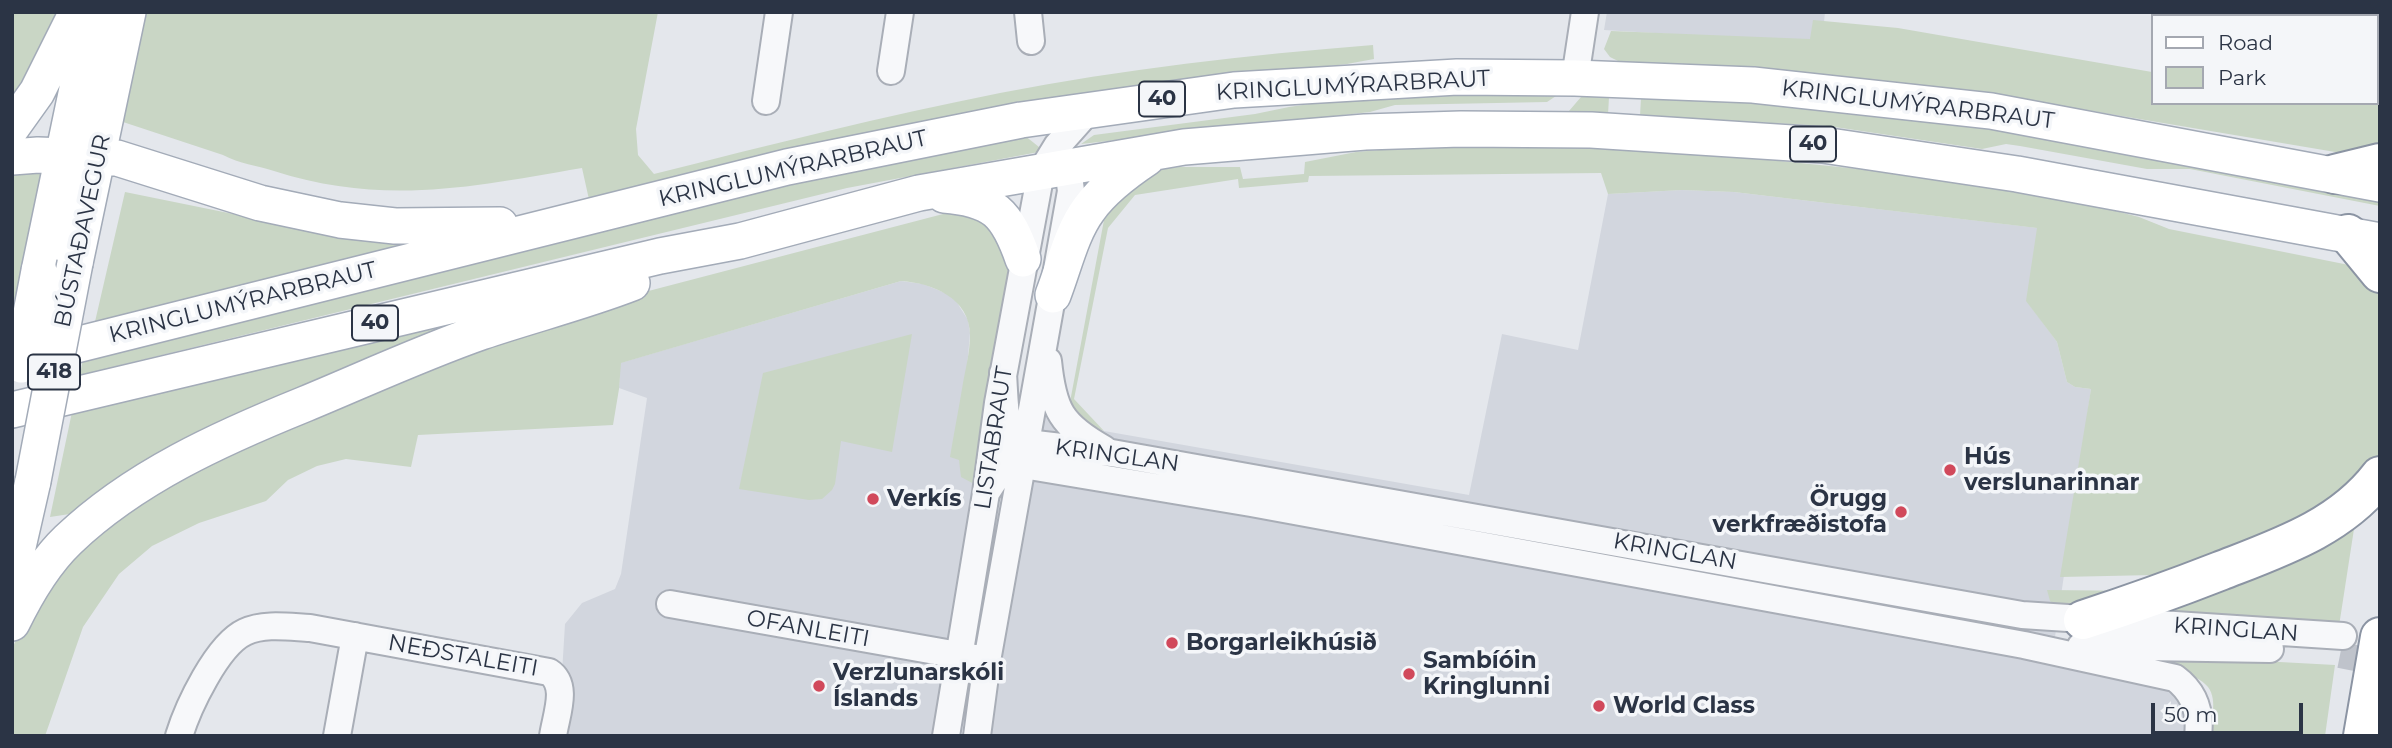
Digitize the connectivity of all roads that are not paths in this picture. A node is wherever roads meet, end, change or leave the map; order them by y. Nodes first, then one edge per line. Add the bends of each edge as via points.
1 (77, 12) edge
2 (93, 12) edge
3 (128, 12) edge
4 (779, 12) edge
5 (900, 12) edge
6 (1028, 12) edge
7 (1585, 12) edge
8 (1031, 41) dead end
9 (891, 71) dead end
10 (1575, 78) junction
11 (766, 101) dead end
12 (1090, 109) junction
13 (1021, 120) junction
14 (12, 127) edge
15 (1461, 129) junction
16 (1156, 152) junction
17 (81, 156) junction
18 (12, 157) edge
19 (1055, 162) junction
20 (2380, 163) edge
21 (2335, 174) junction
22 (2380, 184) edge
23 (919, 193) junction
24 (556, 225) junction
25 (2364, 237) edge
26 (740, 241) junction
27 (1023, 259) junction
28 (2380, 273) edge
29 (1053, 295) junction
30 (1046, 335) junction
31 (12, 360) edge
32 (1003, 373) junction
33 (12, 409) edge
34 (1021, 453) junction
35 (1112, 453) junction
36 (2380, 476) edge
37 (986, 493) junction
38 (96, 516) junction
39 (17, 530) edge
40 (12, 573) edge
41 (670, 604) dead end
42 (2082, 620) junction
43 (12, 623) edge
44 (355, 636) junction
45 (2354, 643) edge
46 (2024, 645) junction
47 (960, 656) junction
48 (987, 661) junction
49 (2362, 729) edge
50 (179, 736) edge
51 (337, 736) edge
52 (553, 736) edge
53 (946, 736) edge
54 (977, 736) edge
55 (2198, 736) edge

1 - 14 main road via 37,92
2 - 17 main road, BÚSTAÐAVEGUR / 418
3 - 17 main road, BÚSTAÐAVEGUR / 418
4 - 11 street
5 - 9 street
6 - 8 street
7 - 10 street
10 - 12 main road, KRINGLUMÝRARBRAUT / 40 via 1457,77 1340,83 1234,90
10 - 15 main road via 1566,100 1553,106 1483,107 1469,114
10 - 21 main road, KRINGLUMÝRARBRAUT / 40 via 1753,85 1991,111
12 - 13 main road, KRINGLUMÝRARBRAUT / 40
12 - 19 street
13 - 19 street via 1039,127
13 - 24 main road, KRINGLUMÝRARBRAUT / 40 via 787,167
15 - 16 main road, KRINGLUMÝRARBRAUT / 40 via 1352,133
15 - 25 main road, KRINGLUMÝRARBRAUT / 40 via 1591,130 1823,145 2017,174
16 - 19 main road, KRINGLUMÝRARBRAUT / 40
16 - 29 main road via 1110,186 1089,209
17 - 18 main road
17 - 24 main road via 117,158 260,204 340,220 396,226
17 - 33 main road, BÚSTAÐAVEGUR / 418, bridge via 39,271
17 - 39 main road, BÚSTAÐAVEGUR / 418, bridge via 75,263 33,481
19 - 23 main road, KRINGLUMÝRARBRAUT / 40
19 - 27 street, LISTABRAUT
19 - 29 street, LISTABRAUT via 1071,191
20 - 21 highway
21 - 22 main road, KRINGLUMÝRARBRAUT / 40
23 - 26 main road, KRINGLUMÝRARBRAUT / 40
23 - 27 main road via 986,204 1012,229
24 - 31 main road, KRINGLUMÝRARBRAUT / 40
25 - 28 highway
26 - 33 main road, KRINGLUMÝRARBRAUT / 40
26 - 38 main road via 613,290 479,333 263,421 158,473
27 - 32 street, LISTABRAUT
29 - 30 street, LISTABRAUT
30 - 34 street, LISTABRAUT
30 - 35 street via 1051,385 1063,418 1077,434
32 - 34 street via 1009,430
32 - 37 street, LISTABRAUT
34 - 35 street, KRINGLAN
34 - 37 street
34 - 46 street, KRINGLAN via 1251,503
34 - 48 street, LISTABRAUT
35 - 42 street, KRINGLAN via 2022,615
36 - 42 highway via 2340,516 2295,541
37 - 47 street, LISTABRAUT
38 - 39 main road
38 - 43 main road via 47,564
39 - 40 main road, BÚSTAÐAVEGUR
41 - 47 street, OFANLEITI
42 - 45 street, KRINGLAN
44 - 50 street, NEÐSTALEITI via 310,628 246,631 230,641 213,667
44 - 51 street, NEÐSTALEITI
44 - 52 street, NEÐSTALEITI via 540,668 557,677 561,689
45 - 46 street, KRINGLAN via 2278,649
45 - 49 highway
46 - 55 street, KRINGLAN via 2175,678 2188,687 2197,706
47 - 48 street, OFANLEITI
47 - 53 street, LISTABRAUT
48 - 54 street, LISTABRAUT

